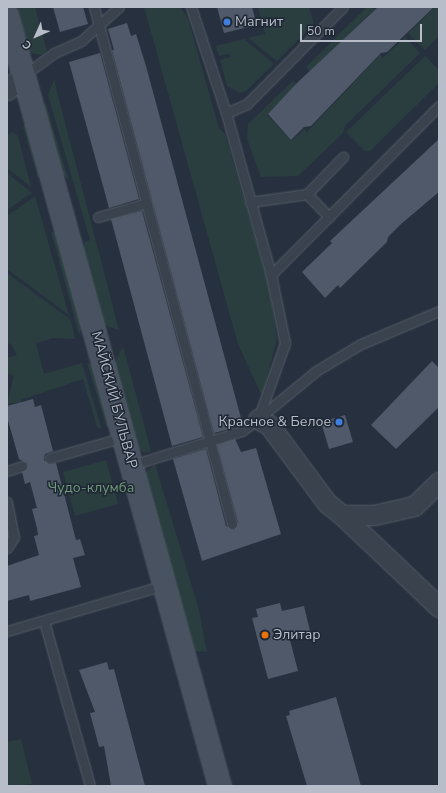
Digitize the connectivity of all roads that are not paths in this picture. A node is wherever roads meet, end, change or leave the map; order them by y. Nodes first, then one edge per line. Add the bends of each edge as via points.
1 (94, 7) edge
2 (119, 7) edge
3 (191, 7) edge
4 (343, 7) edge
5 (7, 15) edge
6 (98, 24) junction
7 (23, 75) junction
8 (7, 90) edge
9 (439, 106) edge
10 (226, 113) junction
11 (344, 157) dead end
12 (307, 194) junction
13 (250, 202) junction
14 (147, 203) junction
15 (98, 216) dead end
16 (329, 217) junction
17 (271, 275) junction
18 (439, 311) edge
19 (258, 419) junction
20 (124, 437) junction
21 (211, 439) junction
22 (50, 458) dead end
23 (132, 465) junction
24 (22, 466) dead end
25 (7, 471) edge
26 (439, 482) edge
27 (7, 502) edge
28 (342, 515) junction
29 (232, 524) dead end
30 (7, 548) edge
31 (164, 585) junction
32 (439, 607) edge
33 (44, 621) junction
34 (7, 631) edge
35 (90, 786) edge
36 (220, 786) edge

1 - 6 lane
2 - 6 lane
3 - 10 lane
4 - 10 lane via 247,104
5 - 7 main road, МАЙСКИЙ БУЛЬВАР
6 - 7 lane via 81,42 54,53
6 - 14 lane
7 - 8 street
7 - 20 main road, МАЙСКИЙ БУЛЬВАР
9 - 16 lane
10 - 13 lane
11 - 12 lane
12 - 13 lane
12 - 16 lane
13 - 17 lane
14 - 15 lane
14 - 21 lane
16 - 17 lane
17 - 19 lane via 286,343
18 - 19 lane via 362,344 316,372
19 - 21 lane via 242,431
19 - 28 street via 269,425 327,503
20 - 22 lane
20 - 23 main road, МАЙСКИЙ БУЛЬВАР
21 - 23 lane
21 - 29 lane
23 - 31 main road, МАЙСКИЙ БУЛЬВАР
24 - 25 lane
26 - 28 street via 414,506 374,515
27 - 30 lane via 14,537
28 - 32 street
31 - 33 lane
31 - 36 main road, МАЙСКИЙ БУЛЬВАР
33 - 34 lane
33 - 35 lane

